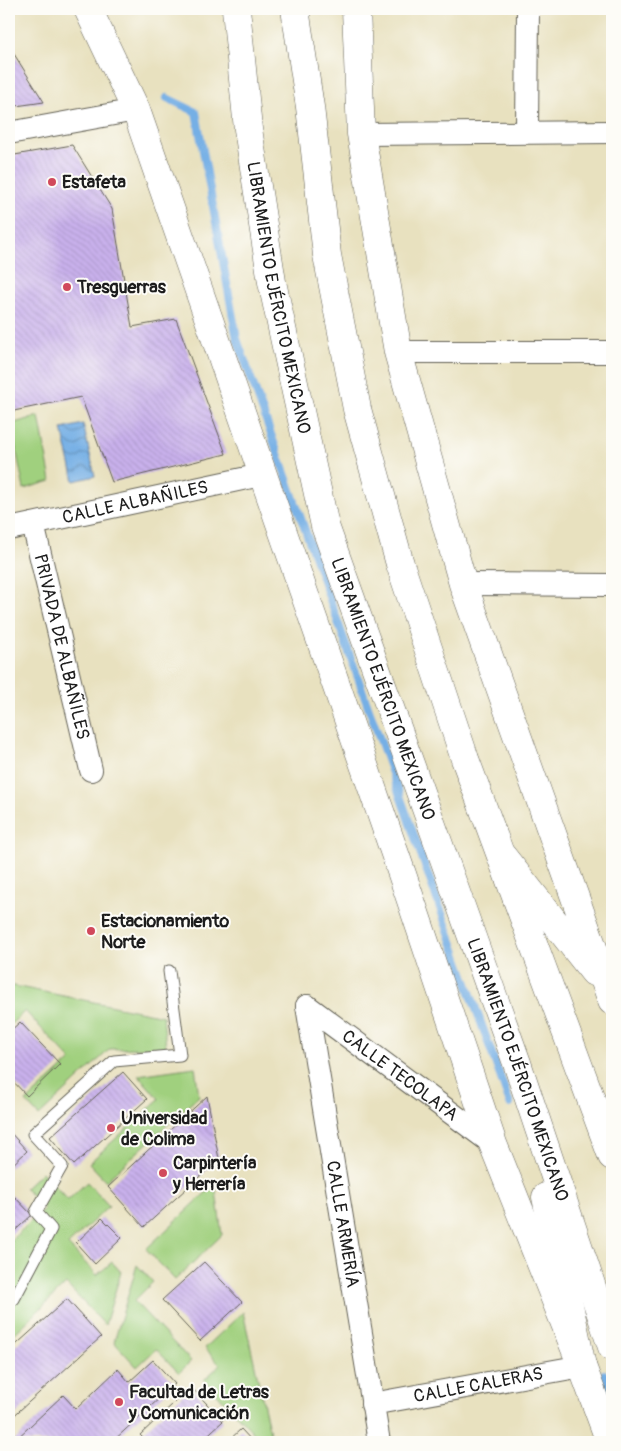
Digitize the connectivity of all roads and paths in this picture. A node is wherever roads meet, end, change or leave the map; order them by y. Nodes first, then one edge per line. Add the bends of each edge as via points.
1 (88, 9) edge
2 (236, 9) edge
3 (295, 9) edge
4 (356, 9) edge
5 (528, 9) edge
6 (136, 110) junction
7 (9, 132) edge
8 (527, 132) junction
9 (612, 132) edge
10 (361, 134) junction
11 (398, 352) junction
12 (612, 352) edge
13 (262, 475) junction
14 (33, 524) junction
15 (9, 530) edge
16 (463, 584) junction
17 (612, 585) edge
18 (91, 770) dead end
19 (500, 852) junction
20 (169, 971) dead end
21 (611, 994) edge
22 (307, 1006) joint
23 (517, 1063) junction
24 (493, 1144) junction
25 (612, 1156) edge
26 (9, 1303) edge
27 (612, 1347) edge
28 (582, 1366) junction
29 (372, 1404) junction
30 (379, 1442) edge
31 (610, 1442) edge

1 - 6 main road
2 - 23 main road, LIBRAMIENTO EJÉRCITO MEXICANO via 248,129 272,282 326,526
3 - 19 main road via 328,255 357,409 400,564 465,759
4 - 10 main road
5 - 8 street
6 - 7 street
6 - 13 main road
8 - 9 street
8 - 10 street
10 - 11 main road
11 - 12 street
11 - 16 main road
13 - 14 street, CALLE ALBAÑILES
13 - 24 main road
14 - 15 street, CALLE ALBAÑILES
14 - 18 street, PRIVADA DE ALBAÑILES
16 - 17 street
16 - 21 main road
19 - 21 main road
19 - 25 main road
20 - 26 lane via 180,1056 114,1061 33,1134 62,1166 36,1212 51,1229
22 - 24 street, CALLE TECOLAPA
22 - 29 street, CALLE ARMERÍA
23 - 27 main road, LIBRAMIENTO EJÉRCITO MEXICANO
23 - 28 main road
24 - 28 main road
28 - 29 street, CALLE CALERAS
28 - 31 main road
29 - 30 street, CALLE ARMERÍA

